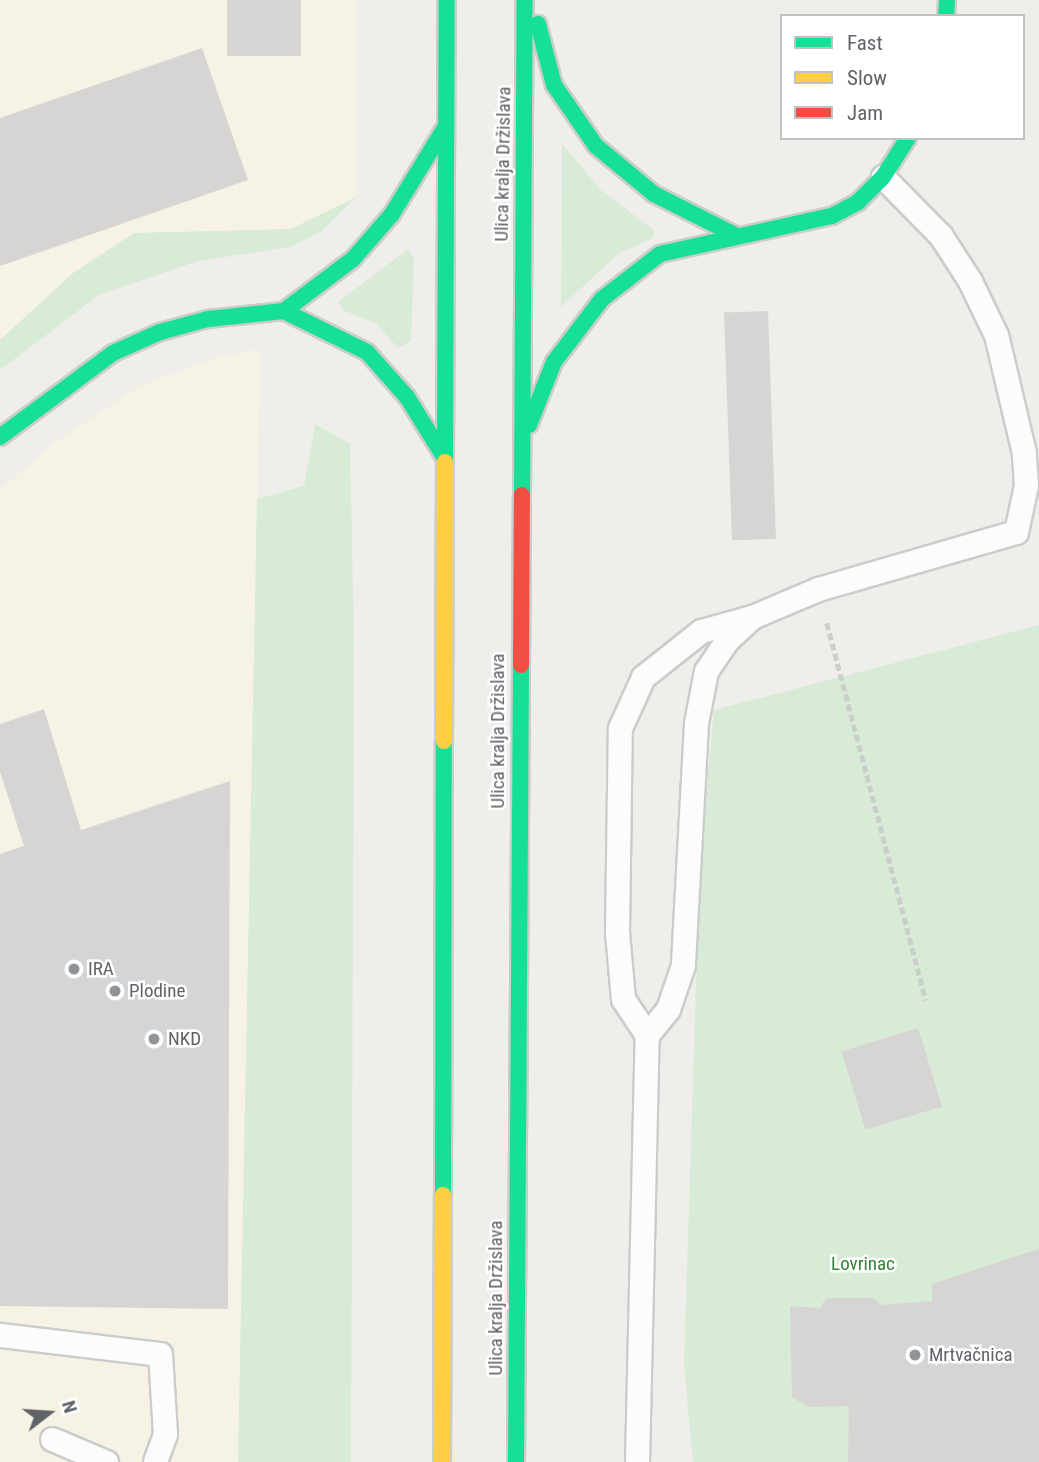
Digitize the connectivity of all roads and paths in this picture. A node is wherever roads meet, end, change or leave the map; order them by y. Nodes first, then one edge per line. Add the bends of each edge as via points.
1 (447, 0) edge
2 (525, 0) edge
3 (531, 0) edge
4 (446, 127) junction
5 (907, 140) edge
6 (883, 177) junction
7 (737, 236) junction
8 (284, 312) junction
9 (0, 437) edge
10 (521, 446) junction
11 (444, 457) junction
12 (818, 589) junction
13 (752, 617) junction
14 (926, 1000) dead end
15 (647, 1035) junction
16 (0, 1335) edge
17 (52, 1439) dead end
18 (106, 1462) edge
19 (155, 1462) edge
20 (442, 1462) edge
21 (516, 1462) edge
22 (636, 1462) edge

1 - 4 main road
2 - 10 main road, Ulica kralja Držislava
3 - 7 main road via 554,85 596,146 654,194
4 - 8 main road via 392,214 353,259
4 - 11 main road
5 - 6 main road
6 - 7 main road via 858,202 832,216
6 - 12 lane via 941,236 971,281 996,335 1015,401 1026,485 1016,532
7 - 10 main road via 660,254 602,299 554,362
8 - 9 main road via 208,319 148,337 69,382
8 - 11 main road via 368,352 407,397
10 - 21 main road, Ulica kralja Držislava
11 - 20 main road
12 - 13 lane
12 - 14 path
13 - 15 lane via 727,640 706,671 696,723 683,965 668,1009
13 - 15 lane via 701,631 669,652 643,677 620,728 617,932 623,999
15 - 22 lane
16 - 19 lane via 160,1354 165,1434
17 - 18 lane

